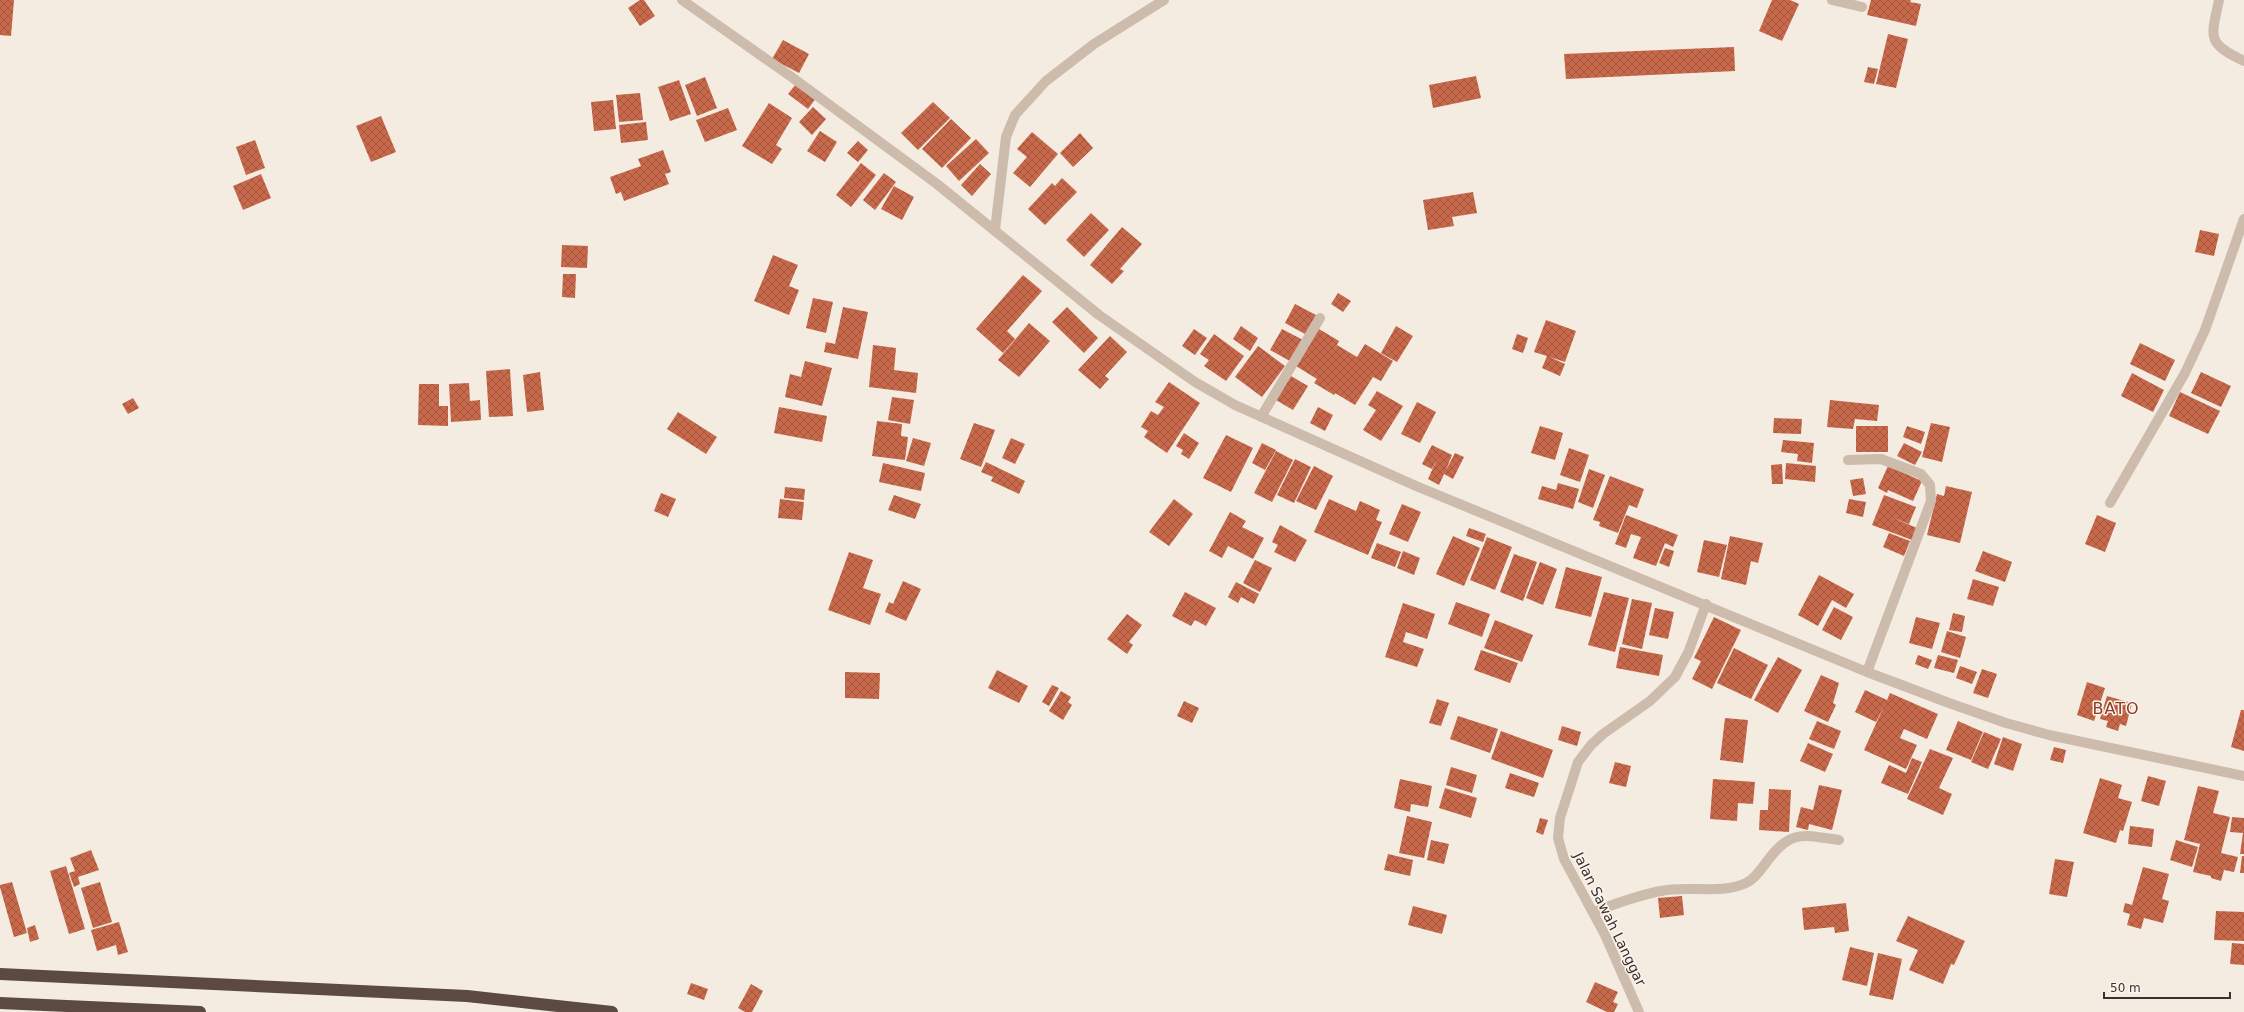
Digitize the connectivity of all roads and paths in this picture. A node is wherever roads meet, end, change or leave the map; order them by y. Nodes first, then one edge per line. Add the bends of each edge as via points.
1 (682, 0) edge
2 (1164, 0) edge
3 (1832, 0) edge
4 (2219, 0) edge
5 (1862, 7) dead end
6 (2244, 60) edge
7 (2244, 219) edge
8 (995, 230) junction
9 (1320, 318) dead end
10 (1261, 417) junction
11 (1848, 460) dead end
12 (2110, 503) dead end
13 (1706, 604) junction
14 (1867, 672) junction
15 (2244, 776) edge
16 (1839, 840) dead end
17 (1593, 912) junction
18 (0, 974) edge
19 (0, 1003) edge
20 (200, 1012) edge
21 (612, 1012) edge
22 (1639, 1012) edge

1 - 8 street via 868,132
2 - 8 street via 1088,48 1046,81 1014,115 1006,137
3 - 5 street
4 - 6 street via 2213,36 2224,51
7 - 12 street via 2205,330 2185,373
8 - 10 street via 1099,315 1195,382
9 - 10 street
10 - 13 street via 1416,486
11 - 14 street via 1881,459 1921,474 1926,478 1931,493 1931,501
13 - 14 street
13 - 17 street, Jalan Sawah Langgar via 1688,653 1675,677 1650,702 1603,734 1578,762 1560,818 1558,838 1564,859
14 - 15 street via 2006,723 2049,735
16 - 17 street via 1809,835 1792,837 1780,845 1759,872 1746,883 1728,888 1661,890
17 - 22 street, Jalan Sawah Langgar
18 - 21 highway via 467,996
19 - 20 highway

